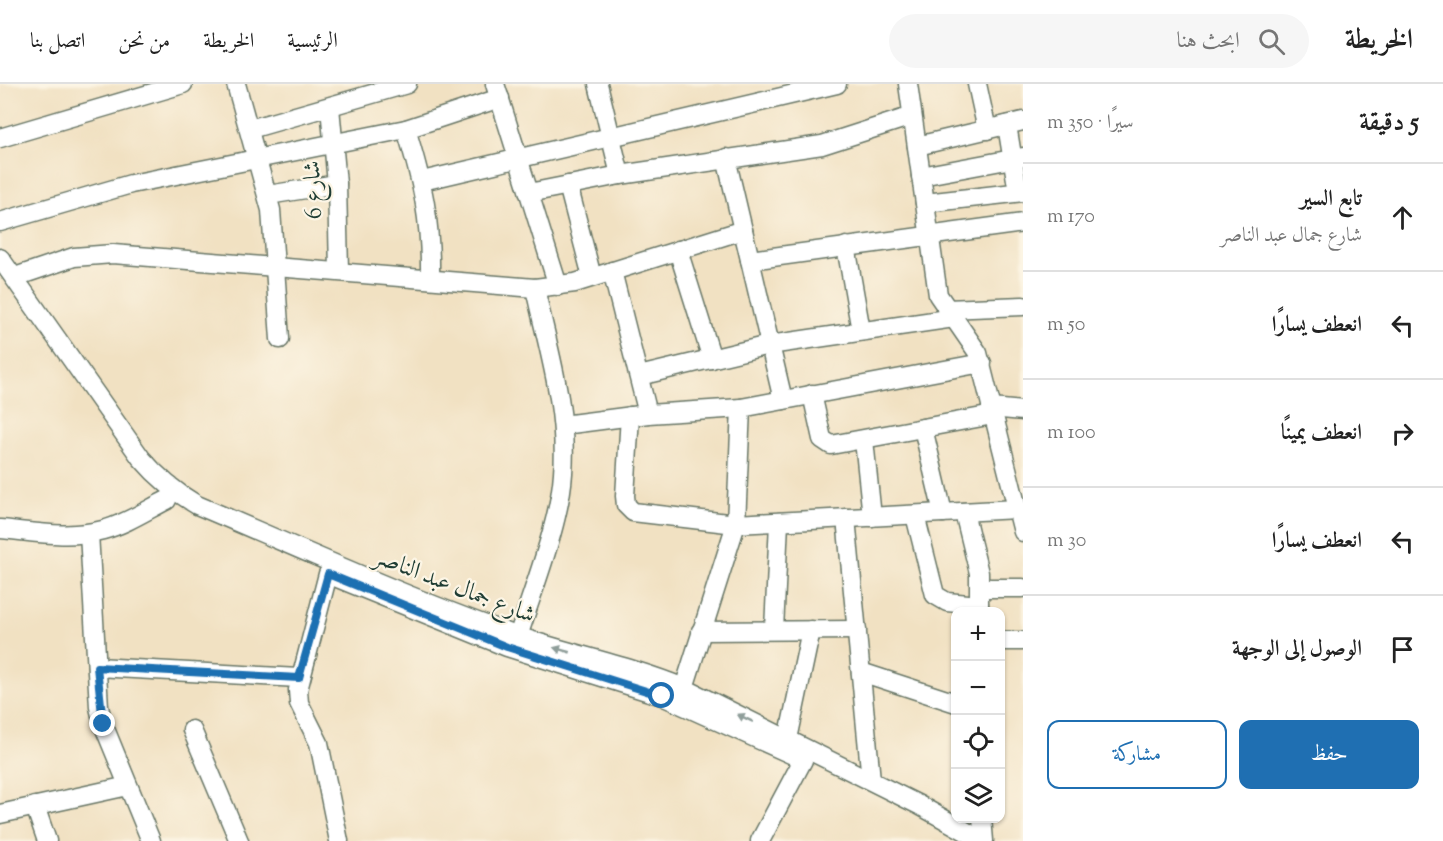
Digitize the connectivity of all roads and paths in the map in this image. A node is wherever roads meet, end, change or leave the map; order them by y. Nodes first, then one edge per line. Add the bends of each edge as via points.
1 (183, 84) edge
2 (236, 84) edge
3 (407, 84) edge
4 (598, 84) edge
5 (837, 84) edge
6 (908, 84) edge
7 (977, 84) edge
8 (497, 91) edge
9 (330, 107) junction
10 (912, 116) junction
11 (1015, 123) edge
12 (250, 129) junction
13 (406, 129) junction
14 (987, 130) junction
15 (611, 137) junction
16 (0, 138) edge
17 (334, 145) junction
18 (917, 146) junction
19 (518, 157) junction
20 (258, 158) junction
21 (726, 158) junction
22 (1018, 158) edge
23 (620, 175) junction
24 (921, 176) junction
25 (422, 181) junction
26 (337, 184) junction
27 (568, 185) junction
28 (1021, 192) edge
29 (529, 193) junction
30 (268, 195) junction
31 (925, 203) junction
32 (0, 222) edge
33 (1023, 224) edge
34 (743, 230) junction
35 (930, 234) junction
36 (846, 246) junction
37 (678, 250) junction
38 (0, 258) edge
39 (750, 260) junction
40 (275, 266) junction
41 (339, 271) junction
42 (612, 271) junction
43 (7, 276) edge
44 (592, 277) junction
45 (430, 279) junction
46 (558, 286) junction
47 (535, 288) junction
48 (1023, 306) edge
49 (950, 314) junction
50 (861, 331) junction
51 (280, 339) dead end
52 (769, 345) junction
53 (712, 359) junction
54 (982, 363) junction
55 (639, 376) junction
56 (812, 394) junction
57 (783, 400) junction
58 (741, 408) junction
59 (1023, 411) edge
60 (992, 412) junction
61 (639, 415) junction
62 (563, 425) junction
63 (923, 428) junction
64 (864, 440) junction
65 (1015, 469) edge
66 (167, 500) junction
67 (1017, 509) junction
68 (964, 512) junction
69 (944, 513) junction
70 (915, 514) junction
71 (872, 517) junction
72 (846, 518) junction
73 (779, 522) junction
74 (735, 524) junction
75 (0, 529) edge
76 (1023, 532) edge
77 (89, 533) junction
78 (328, 574) junction
79 (357, 580) junction
80 (1023, 588) edge
81 (979, 601) edge
82 (774, 630) junction
83 (811, 630) junction
84 (857, 630) junction
85 (701, 631) junction
86 (518, 637) junction
87 (1005, 641) edge
88 (1023, 641) edge
89 (97, 667) junction
90 (861, 672) junction
91 (299, 678) junction
92 (684, 688) junction
93 (951, 701) edge
94 (192, 730) dead end
95 (788, 739) junction
96 (803, 760) junction
97 (871, 780) junction
98 (128, 786) junction
99 (35, 806) junction
100 (0, 814) edge
101 (982, 823) edge
102 (47, 841) edge
103 (151, 841) edge
104 (239, 841) edge
105 (339, 841) edge
106 (760, 841) edge
107 (958, 841) edge
108 (984, 841) edge

1 - 16 street
2 - 12 street
3 - 9 street
4 - 15 street
5 - 15 street
6 - 10 street
7 - 14 street
8 - 13 street
8 - 19 street
9 - 12 street
9 - 17 street, شارع 6
10 - 18 street
10 - 21 street via 822,145
11 - 14 street
11 - 22 street
12 - 20 street
13 - 17 street
13 - 25 street
14 - 18 street
15 - 19 street
15 - 23 street
17 - 20 street
17 - 26 street, شارع 6
18 - 24 street
19 - 25 street
19 - 29 street
20 - 30 street
20 - 32 street via 89,195
21 - 23 street
21 - 34 street
22 - 24 street
22 - 28 street
23 - 27 street
24 - 31 street
25 - 45 street via 430,222
26 - 30 street
26 - 41 street, شارع 6
27 - 29 street
27 - 44 street
28 - 31 street
29 - 46 street
30 - 40 street
31 - 35 street
33 - 35 street
34 - 37 street
34 - 39 street
35 - 36 street
35 - 49 street via 938,295
36 - 39 street
36 - 50 street
37 - 42 street
37 - 53 street
38 - 43 street, شارع جمال عبد الناصر
39 - 52 street
40 - 41 street
40 - 43 street via 94,255
40 - 51 street
41 - 45 street
42 - 44 street
42 - 55 street
43 - 66 street, شارع جمال عبد الناصر via 130,462
43 - 79 street, شارع جمال عبد الناصر via 141,458 166,485 197,505
44 - 46 street
45 - 47 street
46 - 47 street
47 - 62 street
48 - 49 street
49 - 50 street
49 - 54 street via 973,342
50 - 52 street
52 - 53 street
52 - 57 street
53 - 55 street
54 - 56 street
54 - 60 street
55 - 61 street
56 - 57 street
56 - 64 street via 824,442 831,445
57 - 58 street
58 - 61 street
58 - 74 street
59 - 60 street
60 - 63 street
60 - 65 street
61 - 62 street
61 - 74 street via 626,505 633,512 644,514
62 - 86 street via 559,503
63 - 64 street
63 - 69 street
64 - 71 street
65 - 67 street
66 - 77 street via 120,524
66 - 78 street, شارع جمال عبد الناصر
67 - 68 street
67 - 76 street
68 - 69 street
68 - 81 street via 976,558
69 - 70 street
70 - 71 street
70 - 81 street via 937,597 947,602
71 - 72 street
72 - 73 street
72 - 84 street
73 - 74 street
73 - 82 street
74 - 85 street
75 - 77 street via 58,535
77 - 89 street
78 - 79 street, شارع جمال عبد الناصر
78 - 91 street
79 - 86 street, شارع جمال عبد الناصر
79 - 96 street, شارع جمال عبد الناصر via 507,647 662,696
80 - 81 street
82 - 83 street
82 - 85 street
83 - 84 street
83 - 95 street
84 - 90 street
85 - 92 street
92 -> 86 street, شارع جمال عبد الناصر via 652,675
87 - 88 street
89 - 91 street
89 - 98 street via 103,724
90 - 93 street
90 - 97 street
91 - 105 street via 299,703 320,743
95 -> 92 street, شارع جمال عبد الناصر
94 - 104 street
95 - 97 street, شارع جمال عبد الناصر
96 - 106 street
96 - 107 street, شارع جمال عبد الناصر via 913,814
97 - 108 street, شارع جمال عبد الناصر
98 - 99 street
98 - 103 street
99 - 100 street
99 - 102 street
101 - 108 street

